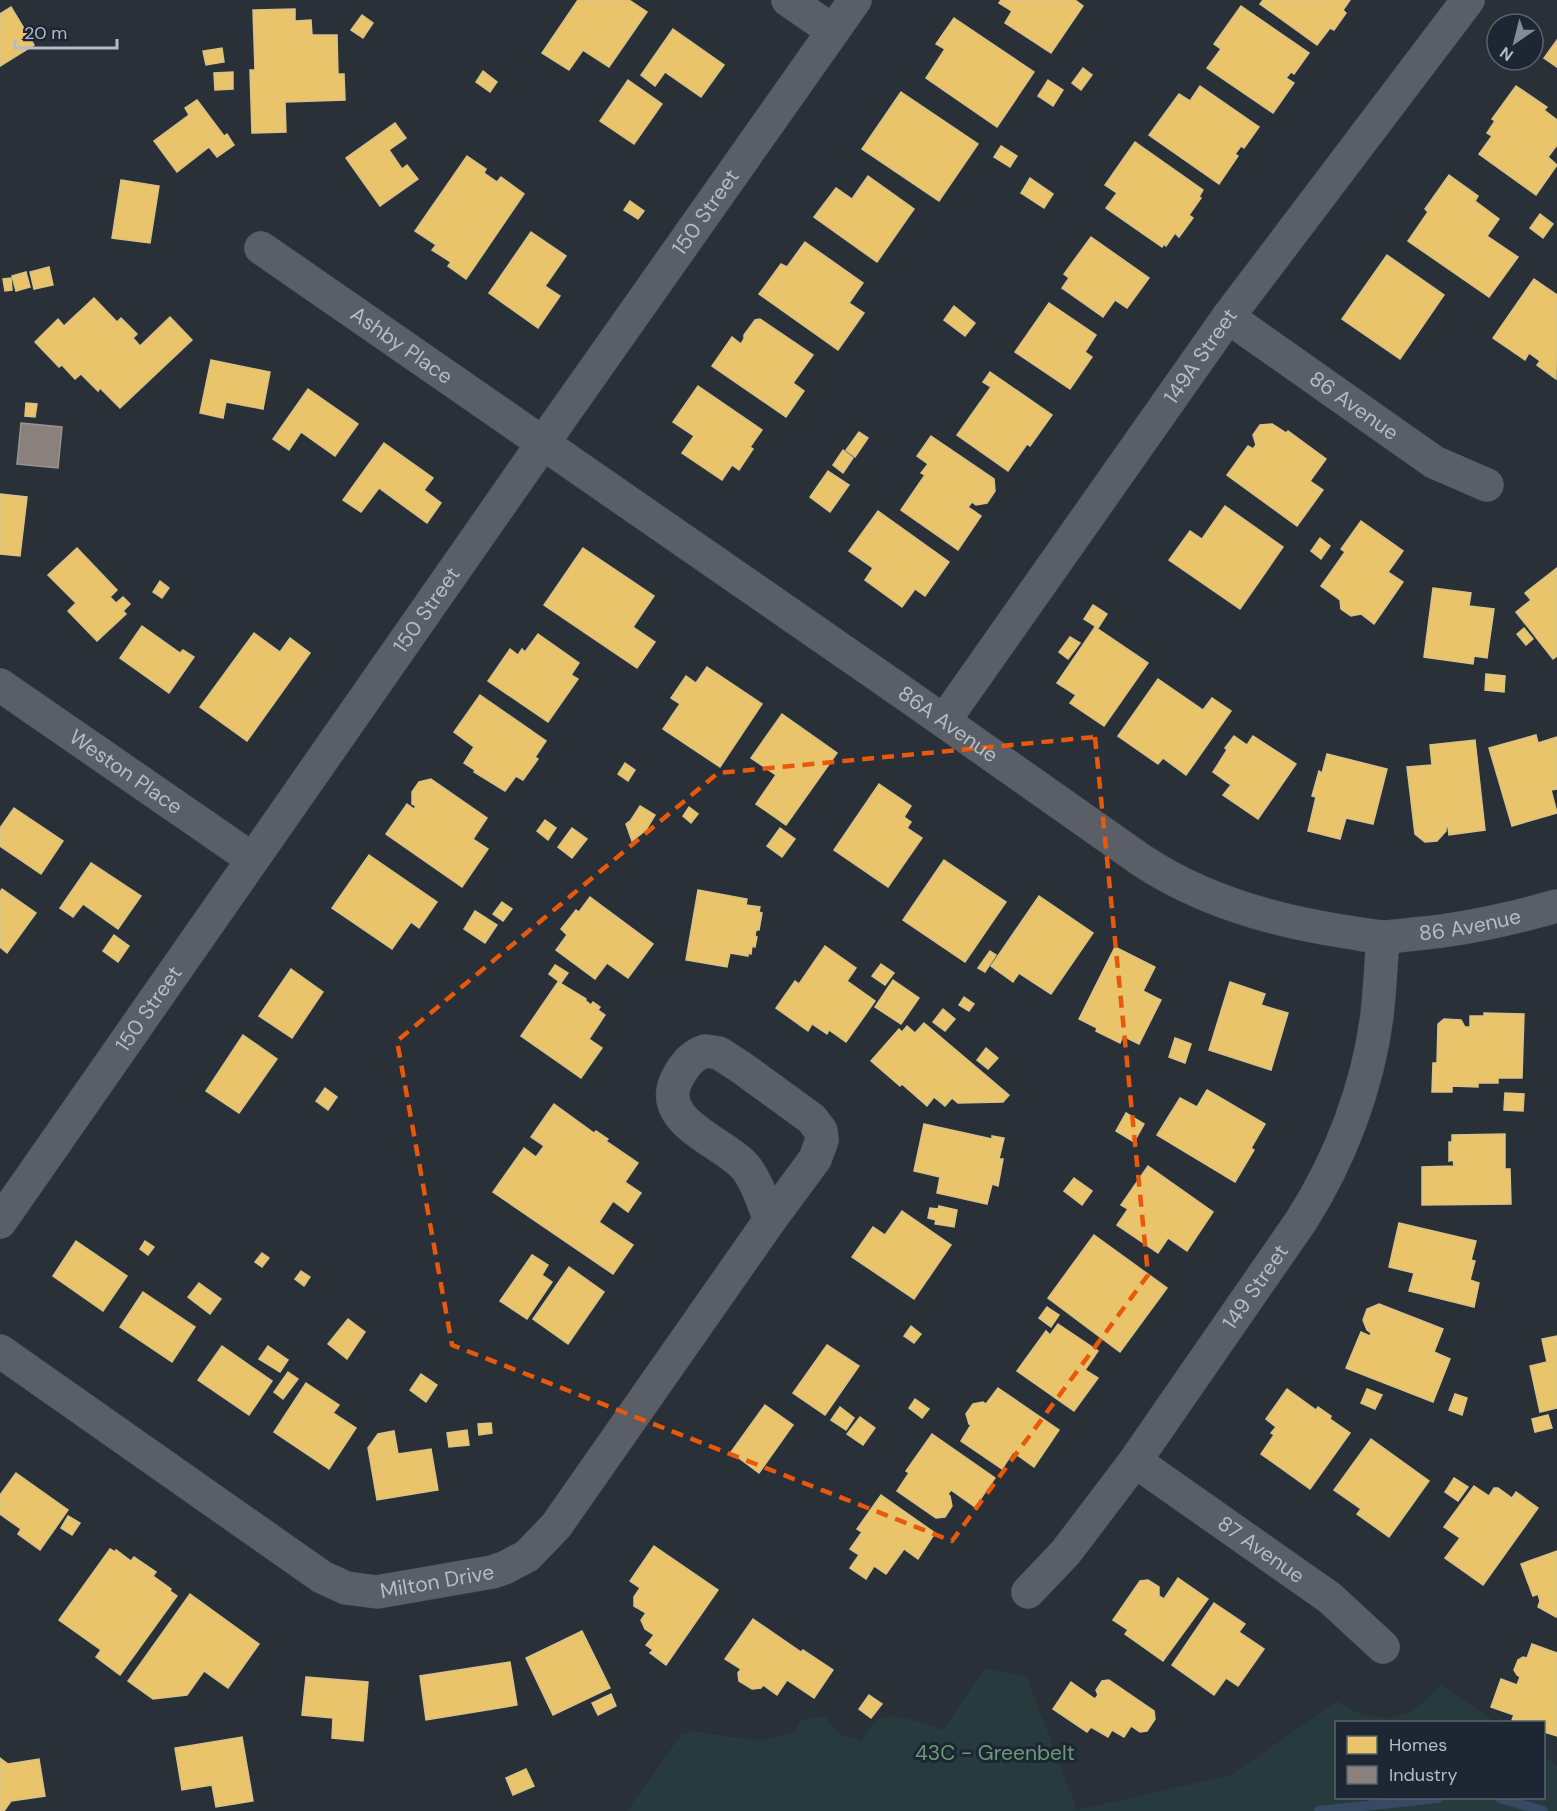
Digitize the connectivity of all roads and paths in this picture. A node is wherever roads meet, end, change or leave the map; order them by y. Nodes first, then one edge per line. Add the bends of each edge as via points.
1 (788, 0) edge
2 (855, 0) edge
3 (1468, 0) edge
4 (833, 31) junction
5 (261, 248) dead end
6 (1228, 317) junction
7 (543, 443) junction
8 (1487, 485) dead end
9 (0, 685) edge
10 (944, 721) junction
11 (252, 859) junction
12 (1557, 906) edge
13 (1383, 937) junction
14 (770, 1220) junction
15 (0, 1222) edge
16 (0, 1351) edge
17 (1135, 1461) junction
18 (1028, 1592) dead end
19 (1383, 1647) dead end

1 - 4 street
2 - 4 street, 150 Street
3 - 6 street, 149A Street
4 - 7 street, 150 Street
5 - 7 street, Ashby Place
6 - 8 street, 86 Avenue via 1434,462
6 - 10 street, 149A Street
7 - 10 street, 86A Avenue
7 - 11 street, 150 Street
9 - 11 street, Weston Place
10 - 13 street, 86A Avenue via 1171,879 1258,913
11 - 15 street, 150 Street
12 - 13 street, 86 Avenue via 1461,929
13 - 17 street, 149 Street via 1377,1015 1361,1088 1328,1175 1301,1221
14 - 14 street, Milton Drive via 816,1159 821,1131 812,1119 719,1053 705,1050 687,1062 675,1082 674,1105 682,1119 748,1170
14 - 16 street, Milton Drive via 538,1547 504,1568 394,1590 360,1591 322,1577
17 - 18 street, 149 Street via 1066,1552
17 - 19 street, 87 Avenue via 1330,1598

